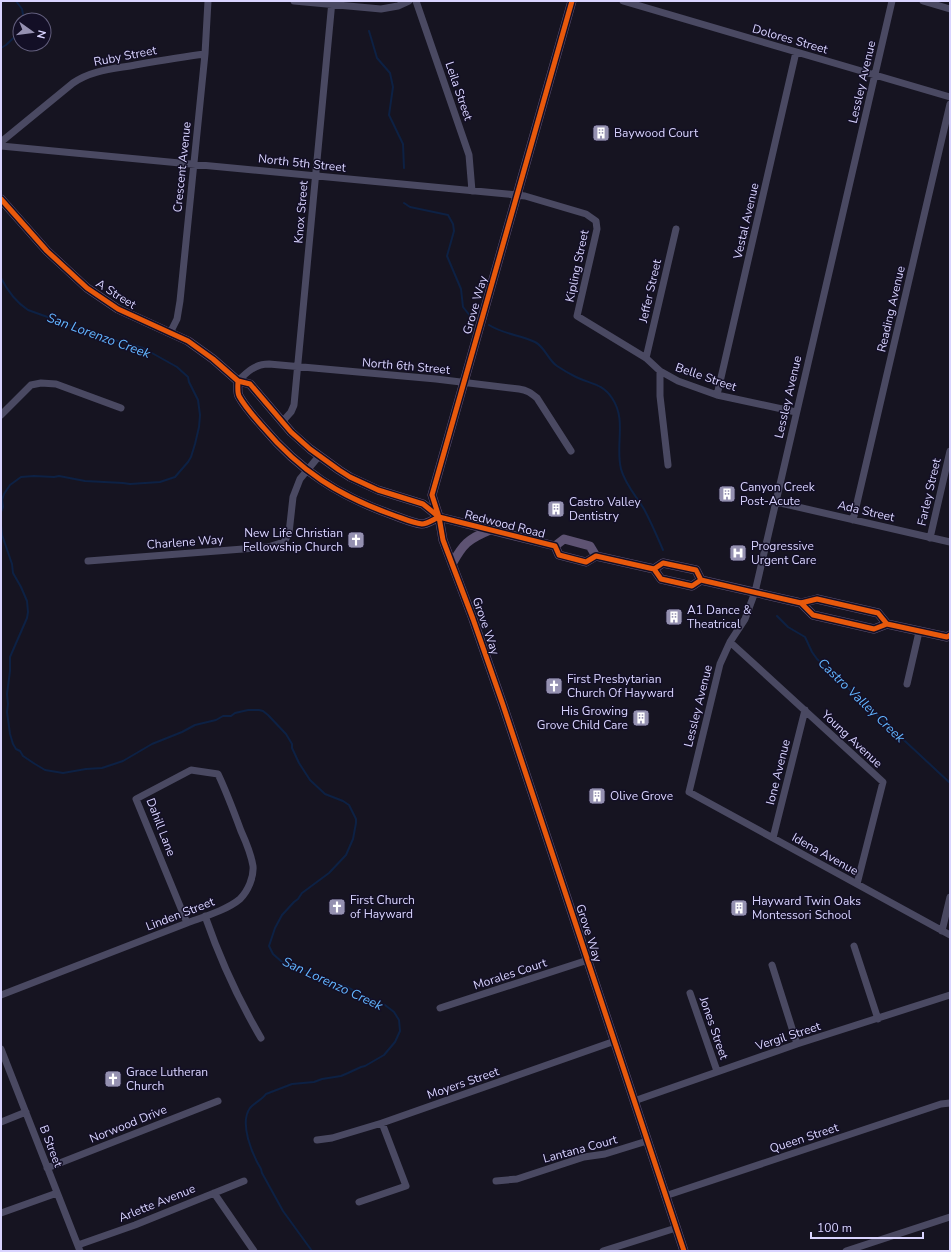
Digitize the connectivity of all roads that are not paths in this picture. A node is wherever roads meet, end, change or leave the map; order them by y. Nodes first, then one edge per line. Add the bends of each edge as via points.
1 (208, 1) edge
2 (294, 1) edge
3 (409, 1) edge
4 (416, 1) edge
5 (572, 1) edge
6 (623, 1) edge
7 (892, 1) edge
8 (923, 1) edge
9 (332, 3) edge
10 (950, 9) edge
11 (796, 52) junction
12 (205, 54) junction
13 (875, 75) junction
14 (950, 97) edge
15 (950, 104) edge
16 (1, 142) edge
17 (1, 146) edge
18 (194, 164) junction
19 (316, 176) junction
20 (472, 191) junction
21 (516, 195) junction
22 (1, 200) edge
23 (596, 221) joint
24 (676, 229) dead end
25 (577, 316) joint
26 (170, 333) junction
27 (646, 358) junction
28 (297, 367) junction
29 (660, 371) junction
30 (238, 381) junction
31 (463, 383) junction
32 (717, 395) junction
33 (121, 408) dead end
34 (796, 412) junction
35 (1, 415) edge
36 (282, 422) junction
37 (570, 451) dead end
38 (950, 451) edge
39 (319, 456) junction
40 (668, 465) dead end
41 (307, 470) junction
42 (776, 502) junction
43 (439, 517) junction
44 (853, 520) junction
45 (490, 530) junction
46 (930, 538) junction
47 (950, 542) edge
48 (555, 546) junction
49 (596, 556) junction
50 (88, 561) dead end
51 (452, 564) junction
52 (654, 569) junction
53 (701, 580) junction
54 (755, 592) junction
55 (801, 603) junction
56 (887, 624) junction
57 (919, 632) junction
58 (949, 637) edge
59 (730, 642) junction
60 (906, 684) dead end
61 (805, 710) junction
62 (218, 774) joint
63 (689, 792) joint
64 (773, 838) junction
65 (857, 884) junction
66 (950, 897) edge
67 (205, 916) junction
68 (187, 923) junction
69 (942, 931) junction
70 (950, 935) edge
71 (854, 946) dead end
72 (588, 960) junction
73 (772, 965) dead end
74 (690, 993) dead end
75 (1, 995) edge
76 (950, 995) edge
77 (440, 1008) dead end
78 (878, 1019) junction
79 (261, 1038) dead end
80 (615, 1041) junction
81 (797, 1044) junction
82 (1, 1049) edge
83 (717, 1071) junction
84 (218, 1101) dead end
85 (634, 1101) junction
86 (950, 1103) edge
87 (26, 1112) junction
88 (1, 1122) edge
89 (382, 1123) junction
90 (316, 1140) dead end
91 (647, 1141) junction
92 (47, 1168) junction
93 (244, 1181) dead end
94 (496, 1181) dead end
95 (57, 1193) junction
96 (214, 1193) junction
97 (665, 1196) junction
98 (359, 1202) dead end
99 (1, 1213) edge
100 (950, 1216) edge
101 (676, 1228) junction
102 (79, 1248) edge
103 (254, 1251) edge
104 (603, 1251) edge
105 (684, 1251) edge
106 (846, 1251) edge

1 - 12 street, Crescent Avenue
2 - 9 street
3 - 9 street via 381,9
4 - 20 street, Leila Street via 469,155
5 - 21 main road, Grove Way
6 - 11 street, Dolores Street
7 - 13 street, Lessley Avenue
8 - 10 street
9 - 19 street, Knox Street
11 - 13 street, Dolores Street
11 - 32 street, Vestal Avenue
12 - 16 street, Ruby Street via 160,60 82,77
12 - 18 street, Crescent Avenue
13 - 14 street, Dolores Street
13 - 34 street, Lessley Avenue
15 - 44 street, Reading Avenue
17 - 18 street, North 5th Street
18 - 19 street, North 5th Street
18 - 26 street, Crescent Avenue via 180,301 177,319
19 - 20 street, North 5th Street
19 - 28 street, Knox Street
20 - 21 street, North 5th Street
21 - 23 street, North 5th Street via 586,214
21 - 31 main road, Grove Way
22 - 26 main road, A Street via 47,251 87,288 118,309
23 - 25 street, Kipling Street via 597,230
24 - 27 street, Jeffer Street
25 - 27 street, Belle Street
26 - 30 main road, A Street via 188,341
27 - 29 street, Belle Street
28 - 30 street, North 6th Street via 262,364
28 - 31 street, North 6th Street
28 - 36 street, Knox Street via 294,405
29 - 32 street, Belle Street via 678,381
29 - 40 street via 660,396
30 - 36 main road, A Street via 250,384
30 - 41 main road via 238,394 254,417 278,444
31 - 37 street, North 6th Street via 527,390 532,393
31 - 43 main road, Grove Way via 432,495
32 - 34 street, Belle Street
33 - 35 street via 56,384 41,383 31,386
34 - 42 street, Lessley Avenue
36 - 39 main road, A Street
38 - 46 street, Farley Street
39 - 41 street, Charlene Way
39 - 43 main road, Redwood Road via 362,483 423,504
41 - 43 main road via 341,494 376,509 423,524
41 - 50 street, Charlene Way via 300,479 294,497 289,533 284,542 268,547
42 - 44 street, Ada Street
42 - 54 street, Lessley Avenue
43 - 45 main road, Redwood Road
43 - 51 main road, Grove Way via 443,540
44 - 46 street, Ada Street
45 - 48 main road, Redwood Road
45 - 51 main road via 469,540
46 - 47 street, Ada Street
48 - 49 main road, Redwood Road via 560,555 586,562
48 - 49 main road, Redwood Road via 564,539 569,540 590,546
49 - 52 main road, Redwood Road
51 - 72 main road, Grove Way via 476,626
52 - 53 main road, Redwood Road via 661,579 692,586
52 - 53 main road, Redwood Road via 663,563 696,570
53 - 54 main road, Redwood Road
54 - 55 main road, Redwood Road
54 - 59 street, Lessley Avenue via 745,619
55 - 56 main road, Redwood Road via 817,599 878,613
55 - 56 main road, Redwood Road via 813,615 874,629
56 - 57 main road, Redwood Road
57 - 58 main road, Redwood Road
57 - 60 street
59 - 61 street, Young Avenue
59 - 63 street, Lessley Avenue via 720,664
61 - 64 street, Ione Avenue
61 - 65 street, Young Avenue via 883,782
62 - 67 street, Linden Street via 250,852 253,867 250,884 240,898 226,908
62 - 68 street, Dahill Lane via 191,770 136,799
63 - 64 street, Idena Avenue
64 - 65 street, Idena Avenue
65 - 69 street, Idena Avenue
66 - 69 street
67 - 68 street, Linden Street
67 - 79 street via 231,982
68 - 75 street, Linden Street
69 - 70 street, Idena Avenue
71 - 78 street
72 - 77 street, Morales Court
72 - 80 main road, Grove Way
73 - 81 street
74 - 83 street, Jones Street
76 - 78 street, Vergil Street
78 - 81 street, Vergil Street
80 - 85 main road, Grove Way
80 - 89 street, Moyers Street
81 - 83 street, Vergil Street
82 - 87 street, B Street
83 - 85 street, Vergil Street
84 - 92 street, Norwood Drive
85 - 91 main road, Grove Way
86 - 97 street, Queen Street
87 - 88 street
87 - 92 street, B Street
89 - 90 street, Moyers Street via 332,1138
89 - 98 street via 406,1186
91 - 94 street, Lantana Court via 605,1154 584,1157 517,1179
91 - 97 main road, Grove Way
92 - 95 street, B Street
93 - 96 street, Arlette Avenue
95 - 99 street
95 - 102 street, B Street
96 - 102 street, Arlette Avenue
96 - 103 street
97 - 101 main road, Grove Way
100 - 106 street
101 - 104 street
101 - 105 main road, Grove Way

